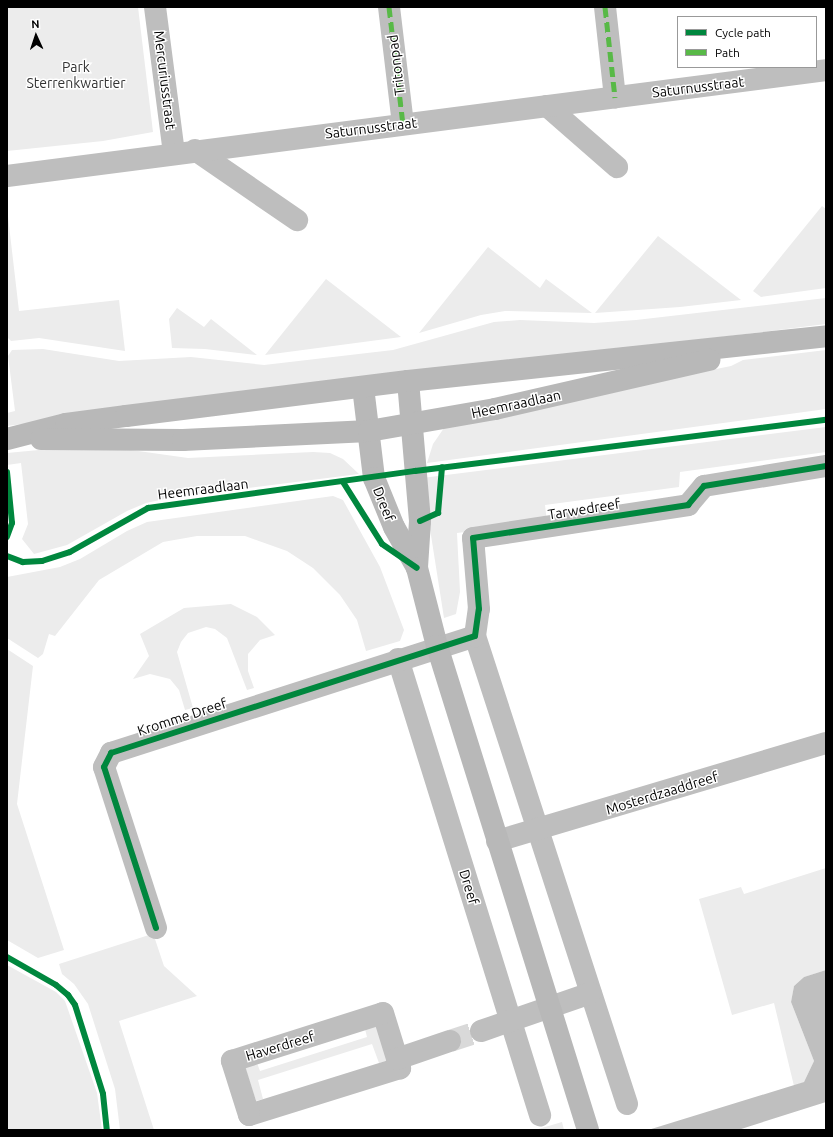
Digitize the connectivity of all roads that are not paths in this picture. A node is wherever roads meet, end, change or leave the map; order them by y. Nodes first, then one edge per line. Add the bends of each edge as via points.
1 (155, 7) edge
2 (389, 7) edge
3 (605, 7) edge
4 (826, 70) edge
5 (615, 97) junction
6 (547, 106) junction
7 (402, 124) junction
8 (185, 152) junction
9 (617, 167) dead end
10 (7, 176) edge
11 (297, 220) dead end
12 (826, 336) edge
13 (780, 342) junction
14 (408, 381) junction
15 (363, 387) junction
16 (411, 425) junction
17 (369, 431) junction
18 (8, 439) edge
19 (826, 466) edge
20 (416, 568) junction
21 (475, 636) junction
22 (437, 646) junction
23 (398, 659) junction
24 (826, 743) edge
25 (538, 830) junction
26 (497, 841) junction
27 (156, 928) dead end
28 (591, 993) junction
29 (550, 1008) junction
30 (511, 1021) junction
31 (481, 1031) tunnel mouth
32 (450, 1041) tunnel mouth
33 (398, 1058) junction
34 (627, 1104) dead end
35 (540, 1115) dead end
36 (588, 1130) edge

1 - 8 street, Mercuriusstraat
2 - 7 street, Tritonpad
3 - 5 street
4 - 5 street, Saturnusstraat
5 - 6 street, Saturnusstraat
6 - 7 street, Saturnusstraat
6 - 9 street
7 - 8 street, Saturnusstraat
8 - 10 street, Saturnusstraat
8 - 11 street
12 - 13 main road, Heemraadlaan
13 - 14 main road, Heemraadlaan
13 - 16 main road, Heemraadlaan via 657,373
14 - 15 main road, Heemraadlaan
14 - 16 main road, Dreef
15 - 17 main road, Dreef
15 - 18 main road, Heemraadlaan via 74,423
16 - 17 main road, Heemraadlaan
16 - 20 main road, Dreef via 420,521
17 - 18 main road, Heemraadlaan via 183,440
17 - 20 main road, Dreef via 374,478 394,527
19 - 21 street, Tarwedreef via 704,486 688,505 473,538 479,609
20 - 22 main road, Dreef
21 - 22 street
21 - 25 street
22 - 23 street, Kromme Dreef
22 - 26 main road, Dreef
23 - 27 street, Kromme Dreef via 111,753 104,767
23 - 30 street, Dreef
24 - 25 street, Mosterdzaaddreef
25 - 26 street, Mosterdzaaddreef
25 - 28 street
26 - 29 main road, Dreef
28 - 29 street
28 - 34 street
29 - 30 street
29 - 36 main road, Dreef
30 - 31 street
30 - 35 street, Dreef
32 - 33 street
33 - 33 street, Haverdreef via 400,1068 249,1115 232,1060 383,1013

